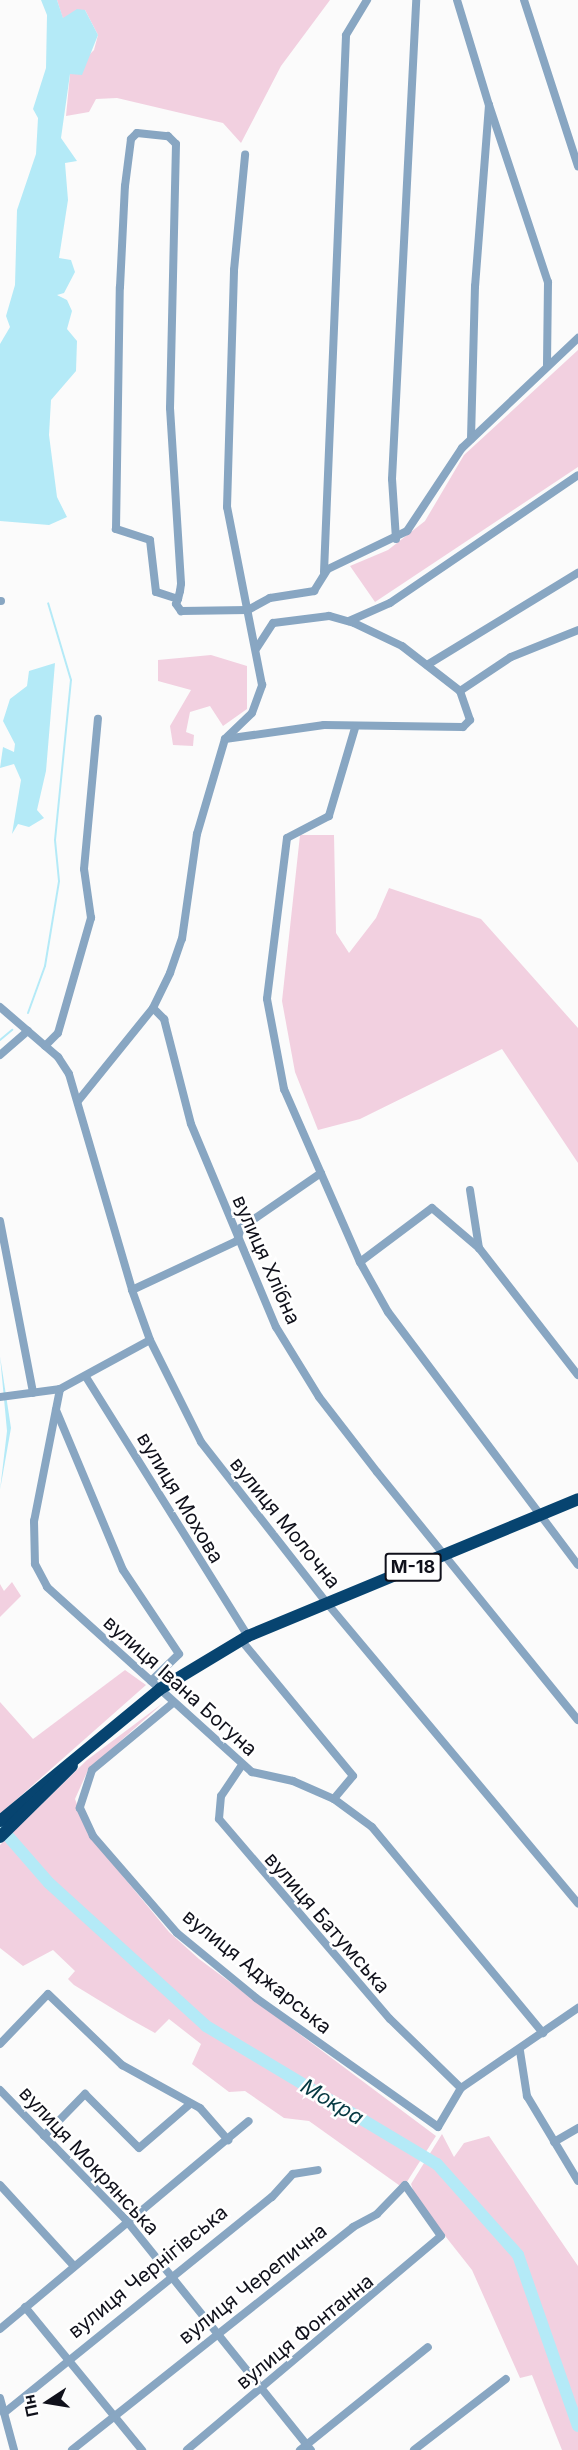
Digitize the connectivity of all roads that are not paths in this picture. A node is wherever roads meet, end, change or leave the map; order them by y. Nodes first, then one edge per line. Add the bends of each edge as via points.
1 (367, 0) edge
2 (416, 0) edge
3 (457, 0) edge
4 (524, 0) edge
5 (489, 105) junction
6 (245, 155) dead end
7 (578, 166) edge
8 (578, 338) edge
9 (546, 365) junction
10 (471, 439) junction
11 (578, 475) edge
12 (396, 539) junction
13 (324, 572) junction
14 (578, 573) edge
15 (178, 599) junction
16 (248, 610) junction
17 (349, 621) junction
18 (578, 630) edge
19 (257, 648) junction
20 (427, 665) junction
21 (460, 691) junction
22 (98, 719) dead end
23 (355, 728) junction
24 (225, 739) junction
25 (0, 1007) edge
26 (153, 1008) junction
27 (27, 1031) junction
28 (45, 1046) junction
29 (0, 1055) edge
30 (78, 1101) junction
31 (321, 1173) junction
32 (470, 1190) dead end
33 (0, 1221) edge
34 (237, 1241) junction
35 (479, 1248) junction
36 (360, 1262) junction
37 (132, 1290) junction
38 (150, 1340) junction
39 (578, 1375) edge
40 (86, 1377) junction
41 (60, 1389) junction
42 (33, 1393) junction
43 (0, 1397) edge
44 (56, 1410) junction
45 (578, 1499) edge
46 (540, 1513) junction
47 (442, 1555) junction
48 (578, 1565) edge
49 (326, 1602) junction
50 (245, 1638) junction
51 (156, 1685) junction
52 (173, 1703) junction
53 (578, 1719) edge
54 (242, 1765) junction
55 (334, 1799) junction
56 (25, 1806) junction
57 (0, 1821) edge
58 (0, 1837) edge
59 (578, 1903) edge
60 (578, 2008) edge
61 (543, 2033) junction
62 (0, 2044) edge
63 (520, 2051) junction
64 (461, 2088) junction
65 (0, 2090) edge
66 (190, 2104) junction
67 (249, 2121) dead end
68 (578, 2128) edge
69 (44, 2136) junction
70 (228, 2140) junction
71 (554, 2142) junction
72 (318, 2170) dead end
73 (578, 2181) edge
74 (0, 2186) edge
75 (126, 2220) junction
76 (441, 2236) joint
77 (73, 2265) junction
78 (169, 2275) junction
79 (25, 2307) junction
80 (0, 2329) edge
81 (215, 2333) junction
82 (428, 2347) dead end
83 (68, 2357) junction
84 (506, 2379) dead end
85 (261, 2390) junction
86 (0, 2398) edge
87 (4, 2413) junction
88 (114, 2416) junction
89 (306, 2448) edge
90 (14, 2450) edge
91 (72, 2450) edge
92 (142, 2450) edge
93 (187, 2450) edge
94 (414, 2450) edge

1 - 13 street via 346,35
2 - 12 street via 392,479
3 - 5 street
4 - 7 street
5 - 9 street via 548,282
5 - 10 street via 476,263
6 - 16 street via 234,270 227,507
8 - 9 street
9 - 10 street
10 - 12 street via 420,519
11 - 17 street via 390,603
12 - 13 street
13 - 16 street via 314,591 270,598
14 - 20 street
15 - 15 street via 170,408 176,144 168,136 137,133 131,139 125,186 116,529 150,540 156,592
15 - 16 street via 177,608 186,612
16 - 19 street
17 - 19 street via 329,616 273,623
17 - 20 street via 402,646
18 - 21 street via 512,657
19 - 24 street via 258,699
20 - 21 street
21 - 23 street via 469,710 463,728 390,723
22 - 28 street via 84,869 91,918 58,1033
23 - 24 street via 324,725
23 - 31 street via 329,816 287,838 268,959 272,1044 284,1089
24 - 26 street via 197,834 182,939
25 - 27 street, вулиця Молочна
26 - 30 street
26 - 34 street, вулиця Хлібна via 164,1019 191,1124
27 - 28 street, вулиця Молочна
27 - 29 street
28 - 30 street, вулиця Молочна via 64,1065
30 - 37 street, вулиця Молочна
31 - 34 street via 241,1228
31 - 36 street
32 - 35 street
33 - 42 street
34 - 37 street
34 - 47 street, вулиця Хлібна via 276,1327 319,1397
35 - 36 street via 432,1208
35 - 39 street
36 - 46 street via 388,1312
37 - 38 street, вулиця Молочна
38 - 40 street
38 - 49 street, вулиця Молочна via 212,1459
40 - 41 street
40 - 50 street, вулиця Мохова
41 - 42 street
41 - 44 street, вулиця Івана Богуна
42 - 43 street
44 - 51 street via 123,1570 179,1654
44 - 51 street, вулиця Івана Богуна via 34,1521 38,1575 56,1598
45 - 46 highway, М-18
46 - 47 highway, М-18
46 - 48 street
47 - 49 highway, М-18
47 - 53 street, вулиця Хлібна
49 - 50 highway, М-18
49 - 59 street, вулиця Молочна
50 - 51 highway, М-18
50 - 55 street, вулиця Мохова via 353,1776
51 - 52 street, вулиця Івана Богуна
51 - 56 highway, М-18
52 - 54 street, вулиця Івана Богуна
52 - 64 street, вулиця Аджарська via 92,1770 79,1803 93,1836 177,1933 358,2074 438,2127
54 - 55 street, вулиця Івана Богуна
54 - 64 street, вулиця Батумська via 220,1796 219,1818 390,2019
55 - 61 street, вулиця Івана Богуна via 372,1827
56 - 57 highway, М-18
56 - 58 highway, М-18
60 - 61 street
61 - 63 street
62 - 66 street via 48,1994 122,2065
63 - 64 street via 504,2055
63 - 71 street via 527,2096
65 - 69 street, вулиця Мокрянська
66 - 69 street via 139,2148 85,2094
66 - 70 street
67 - 70 street
68 - 71 street
69 - 75 street, вулиця Мокрянська
70 - 75 street
71 - 73 street
72 - 78 street, вулиця Чернігівська via 293,2174 272,2197
74 - 77 street
75 - 77 street
75 - 78 street, вулиця Мокрянська
76 - 81 street, вулиця Черепична via 405,2185 377,2214
76 - 85 street, вулиця Фонтанна
77 - 79 street
78 - 81 street, вулиця Мокрянська
78 - 83 street, вулиця Чернігівська
79 - 80 street
79 - 83 street
81 - 85 street, вулиця Мокрянська
81 - 88 street, вулиця Черепична
82 - 89 street
83 - 87 street, вулиця Чернігівська
83 - 88 street
84 - 94 street
85 - 89 street, вулиця Мокрянська
85 - 93 street, вулиця Фонтанна
86 - 87 street
87 - 90 street
88 - 91 street, вулиця Черепична
88 - 92 street

